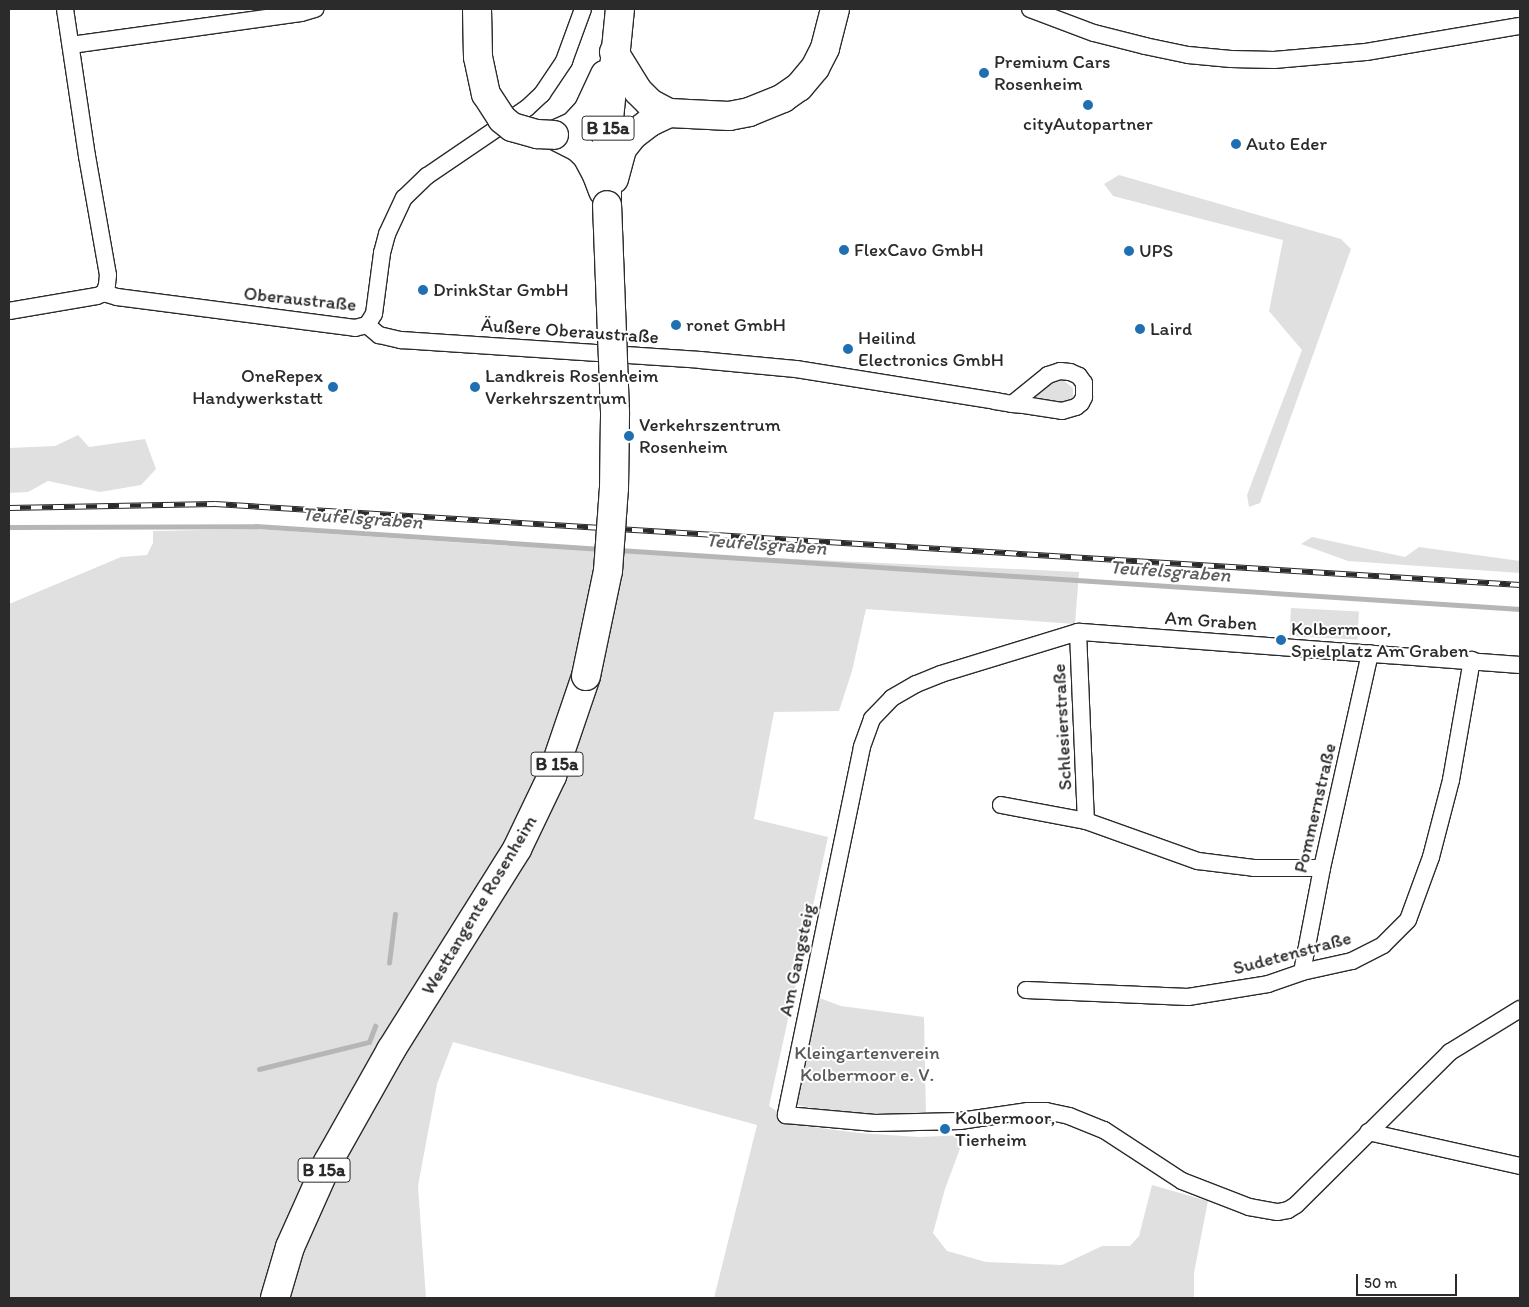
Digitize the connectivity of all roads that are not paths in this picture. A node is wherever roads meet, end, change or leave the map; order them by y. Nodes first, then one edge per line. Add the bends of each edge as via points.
1 (65, 9) edge
2 (315, 9) edge
3 (477, 9) edge
4 (583, 9) edge
5 (620, 9) edge
6 (835, 9) edge
7 (1030, 9) edge
8 (1520, 26) edge
9 (71, 45) junction
10 (614, 52) junction
11 (669, 113) junction
12 (554, 135) junction
13 (607, 205) junction
14 (104, 292) junction
15 (9, 311) edge
16 (367, 325) junction
17 (1012, 404) dead end
18 (1078, 632) junction
19 (1370, 654) junction
20 (1472, 660) junction
21 (1520, 665) edge
22 (1001, 805) dead end
23 (1086, 820) junction
24 (1322, 868) junction
25 (1302, 972) junction
26 (1026, 990) dead end
27 (1520, 1009) edge
28 (1368, 1132) junction
29 (1520, 1166) edge
30 (276, 1298) edge

1 - 9 street
2 - 9 street
3 - 12 highway, bridge via 478,56 486,94 502,119 512,127 530,133
4 - 16 street, Oberaustraße via 564,60 542,94 427,176 404,198 387,234 374,314
5 - 10 highway, Westtangente Rosenheim / B 15a
6 - 11 highway via 825,48 815,68 799,87 764,108 729,116
7 - 8 street via 1094,33 1145,46 1231,59 1274,60 1366,52
9 - 14 street via 108,274
10 - 11 highway via 638,91 650,103
10 - 12 highway via 599,93 588,111 574,126
10 - 13 highway, Westtangente Rosenheim / B 15a via 607,139
11 - 13 highway via 650,122 622,149
12 - 13 highway via 578,147 587,156
13 - 30 highway, Westtangente Rosenheim / B 15a, bridge via 614,488 608,570 586,676 552,776 517,849 391,1050 328,1162 290,1247
14 - 15 street
14 - 16 street, Oberaustraße via 118,297 355,328
16 - 17 street, Äußere Oberaustraße via 379,335 401,340 751,364
18 - 19 street, Am Graben
18 - 23 street, Schlesierstraße
18 - 28 street, Am Gangsteig via 916,684 892,698 872,719 862,747 786,1115 875,1123 960,1121 1046,1111 1104,1130 1182,1181 1249,1207 1278,1212 1296,1205
19 - 20 street, Am Graben
19 - 24 street, Pommernstraße
20 - 21 street, Am Graben
20 - 25 street, Sudetenstraße via 1441,818 1408,920 1384,945 1352,961
22 - 23 street, Schlesierstraße
23 - 24 street, Schlesierstraße via 1198,861 1254,868
24 - 25 street, Pommernstraße
25 - 26 street, Sudetenstraße via 1268,984 1188,997
27 - 28 street via 1450,1052
28 - 29 street

